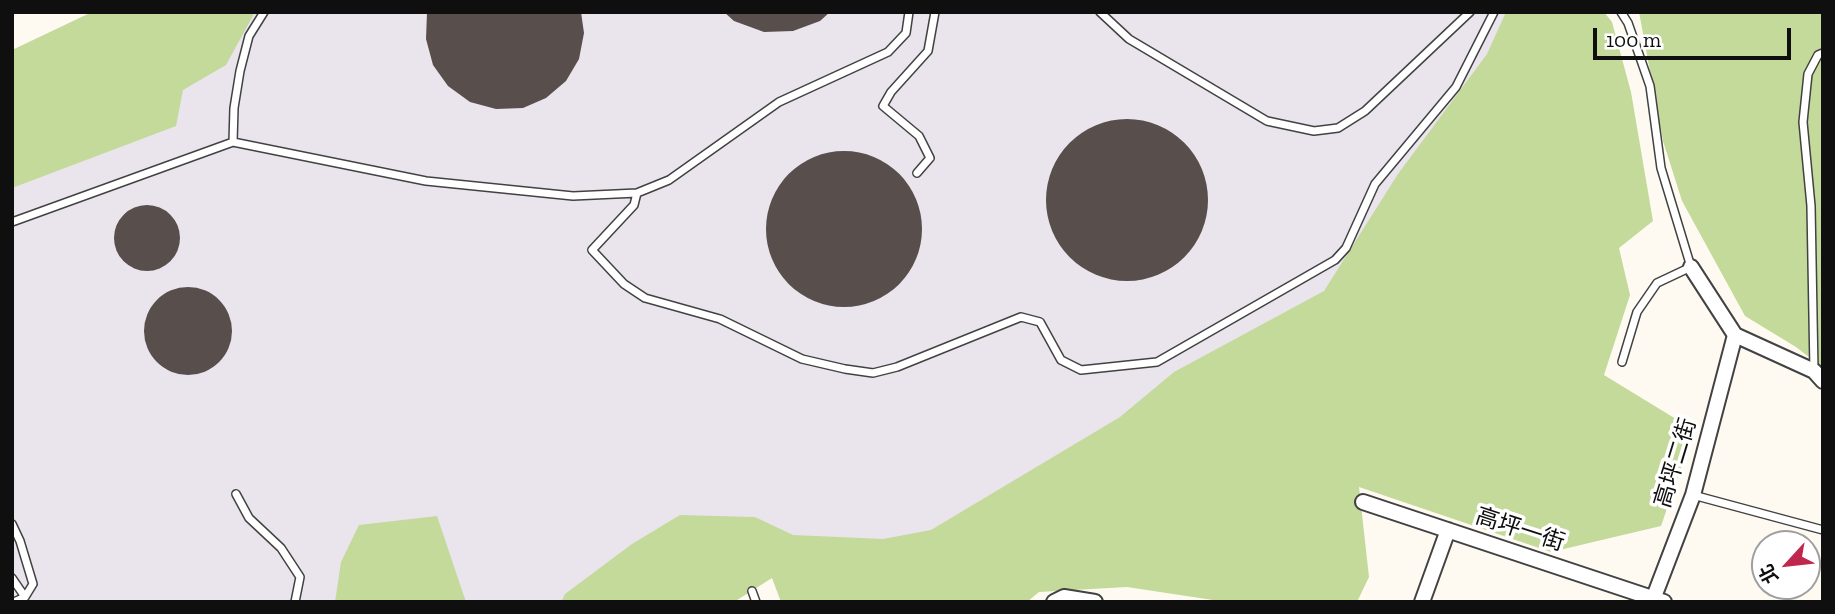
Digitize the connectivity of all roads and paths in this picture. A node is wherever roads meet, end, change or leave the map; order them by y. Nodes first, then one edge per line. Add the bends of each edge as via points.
1 (264, 12) edge
2 (909, 12) edge
3 (935, 12) edge
4 (1100, 12) edge
5 (1471, 12) edge
6 (1494, 12) edge
7 (1620, 12) edge
8 (1823, 53) edge
9 (233, 142) junction
10 (917, 173) dead end
11 (637, 193) junction
12 (12, 222) edge
13 (1691, 267) junction
14 (1735, 335) junction
15 (1622, 362) dead end
16 (1818, 376) edge
17 (236, 494) dead end
18 (1693, 495) junction
19 (1363, 502) dead end
20 (12, 524) edge
21 (1448, 530) junction
22 (1823, 530) edge
23 (12, 578) edge
24 (752, 591) dead end
25 (25, 597) junction
26 (1656, 601) edge
27 (14, 602) edge
28 (295, 602) edge
29 (756, 602) edge
30 (1054, 602) edge
31 (1095, 602) edge
32 (1422, 602) edge

1 - 9 lane via 249,36 240,71
2 - 11 lane via 906,33 888,52 779,102 669,180
3 - 10 lane via 928,51 883,106 919,136 930,158
4 - 5 lane via 1129,38 1267,121 1314,131 1338,128 1365,111
6 - 11 lane via 1456,87 1375,184 1346,248 1335,260 1157,362 1081,370 1061,360 1040,322 1021,317 897,368 873,373 802,359 720,320 645,298 624,284 592,250 635,205
7 - 13 lane via 1650,86 1661,168
8 - 16 lane via 1808,74 1803,122
9 - 11 lane via 425,181 573,196
9 - 12 lane
13 - 14 street
13 - 15 lane via 1657,284 1637,312
14 - 16 street
14 - 18 street, 高坪二街
17 - 28 lane via 249,517 281,548 300,577
18 - 22 lane
18 - 26 street, 高坪二街
19 - 21 street, 高坪一街
20 - 25 lane via 33,584
21 - 26 street, 高坪一街
21 - 32 street
23 - 25 lane
24 - 29 lane
25 - 27 lane
30 - 31 street via 1064,597

